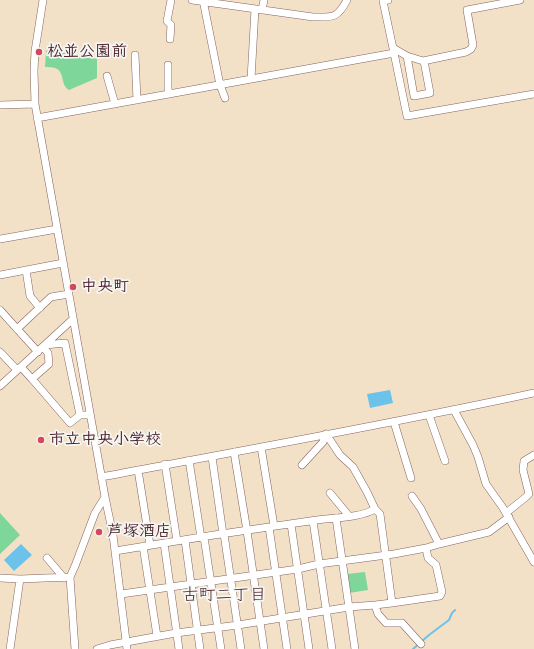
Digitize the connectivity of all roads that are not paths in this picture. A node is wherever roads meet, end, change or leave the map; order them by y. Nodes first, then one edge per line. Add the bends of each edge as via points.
1 (43, 0) edge
2 (171, 0) edge
3 (192, 0) edge
4 (264, 0) edge
5 (347, 0) edge
6 (388, 0) edge
7 (520, 0) edge
8 (203, 1) edge
9 (259, 10) junction
10 (170, 39) dead end
11 (393, 51) junction
12 (135, 55) dead end
13 (407, 56) junction
14 (424, 61) junction
15 (168, 65) dead end
16 (107, 76) dead end
17 (251, 79) junction
18 (220, 85) junction
19 (169, 94) junction
20 (534, 94) edge
21 (225, 98) dead end
22 (137, 100) junction
23 (35, 104) junction
24 (115, 104) junction
25 (0, 105) edge
26 (37, 118) junction
27 (57, 229) junction
28 (0, 239) edge
29 (63, 263) junction
30 (26, 270) junction
31 (0, 275) edge
32 (69, 294) junction
33 (40, 308) junction
34 (0, 310) edge
35 (73, 319) junction
36 (18, 329) junction
37 (42, 348) junction
38 (0, 352) edge
39 (19, 369) junction
40 (32, 379) junction
41 (0, 386) edge
42 (534, 393) edge
43 (454, 410) junction
44 (80, 415) junction
45 (90, 415) junction
46 (430, 415) junction
47 (394, 422) junction
48 (326, 434) junction
49 (261, 447) junction
50 (234, 452) junction
51 (534, 455) edge
52 (212, 457) junction
53 (189, 460) junction
54 (534, 460) edge
55 (445, 461) dead end
56 (524, 461) junction
57 (165, 464) junction
58 (302, 464) dead end
59 (138, 470) junction
60 (101, 477) junction
61 (411, 478) dead end
62 (330, 493) dead end
63 (412, 496) dead end
64 (105, 497) junction
65 (375, 509) junction
66 (508, 515) junction
67 (349, 516) junction
68 (336, 518) junction
69 (313, 521) junction
70 (291, 524) junction
71 (272, 527) junction
72 (247, 530) junction
73 (224, 534) junction
74 (202, 537) junction
75 (181, 541) junction
76 (164, 543) junction
77 (439, 544) junction
78 (146, 546) junction
79 (426, 548) junction
80 (115, 551) junction
81 (386, 555) junction
82 (47, 558) dead end
83 (342, 561) junction
84 (534, 562) edge
85 (319, 564) junction
86 (298, 568) junction
87 (276, 572) junction
88 (253, 575) junction
89 (67, 577) junction
90 (0, 578) edge
91 (230, 578) junction
92 (20, 579) junction
93 (210, 582) junction
94 (191, 584) junction
95 (170, 587) junction
96 (150, 590) junction
97 (121, 594) junction
98 (392, 603) junction
99 (375, 605) junction
100 (349, 607) junction
101 (326, 611) junction
102 (304, 615) junction
103 (282, 618) junction
104 (259, 621) junction
105 (238, 625) junction
106 (218, 628) junction
107 (197, 630) junction
108 (176, 633) junction
109 (157, 636) junction
110 (420, 643) dead end
111 (127, 646) edge
112 (10, 649) edge
113 (74, 649) edge
114 (97, 649) edge
115 (179, 649) edge
116 (200, 649) edge
117 (221, 649) edge
118 (241, 649) edge
119 (264, 649) edge
120 (287, 649) edge
121 (309, 649) edge
122 (332, 649) edge
123 (355, 649) edge

1 - 23 street via 35,51
2 - 10 street via 167,21 171,25
3 - 8 street
4 - 9 street
5 - 9 street via 337,15 329,17
6 - 11 street via 383,1
7 - 14 street via 467,10 473,45 471,49
8 - 9 street
8 - 18 street
9 - 17 street
11 - 13 street
11 - 17 street
11 - 20 street via 407,116
12 - 22 street
13 - 14 street
13 - 14 street via 414,96 430,93
15 - 19 street
16 - 24 street
17 - 18 street
18 - 19 street
18 - 21 street
19 - 22 street
22 - 24 street
23 - 25 street
23 - 26 street
24 - 26 street
26 - 27 street
27 - 28 street
27 - 29 street
29 - 30 street
29 - 32 street
30 - 31 street
30 - 33 street via 30,296
32 - 33 street via 51,298
32 - 35 street
33 - 36 street
34 - 36 street
35 - 37 street
35 - 45 street
36 - 37 street
37 - 39 street
37 - 40 street via 48,353 49,364
37 - 44 street via 65,343
38 - 39 street
39 - 40 street
39 - 41 street
40 - 44 street via 70,423
42 - 43 street
43 - 46 street
43 - 66 street via 473,445 486,484
44 - 45 street
45 - 60 street
46 - 47 street
46 - 55 street
47 - 48 street
47 - 61 street
48 - 49 street
48 - 58 street
48 - 65 street via 340,455 353,467
49 - 50 street
49 - 71 street
50 - 52 street
50 - 72 street
51 - 56 street
52 - 53 street
52 - 73 street
53 - 57 street
53 - 74 street
54 - 56 street
56 - 66 street via 523,470 529,494
57 - 59 street
57 - 75 street
59 - 60 street
59 - 78 street
60 - 64 street
62 - 67 street
63 - 77 street
64 - 80 street
64 - 89 street via 95,513 75,566
65 - 67 street
65 - 81 street via 380,514
66 - 77 street via 489,532
66 - 84 street
67 - 68 street
68 - 69 street
68 - 83 street
69 - 70 street
69 - 85 street
70 - 71 street
70 - 86 street
71 - 72 street
71 - 87 street
72 - 73 street
72 - 88 street
73 - 74 street
73 - 91 street
74 - 75 street
74 - 93 street
75 - 76 street
75 - 94 street
76 - 78 street
76 - 95 street
77 - 79 street
78 - 80 street
78 - 96 street
79 - 81 street
79 - 98 street via 428,558 436,565 442,592 440,596
80 - 97 street
81 - 83 street
81 - 98 street
82 - 89 street
83 - 85 street
83 - 100 street
85 - 86 street
85 - 101 street
86 - 87 street
86 - 102 street
87 - 88 street
87 - 103 street
88 - 91 street
88 - 104 street
89 - 92 street
89 - 113 street
90 - 92 street
91 - 93 street
91 - 105 street
92 - 112 street
93 - 94 street
93 - 106 street
94 - 95 street
94 - 107 street
95 - 96 street
95 - 108 street
96 - 97 street
96 - 109 street
97 - 111 street
98 - 99 street
99 - 100 street
99 - 110 street via 378,614 386,623 402,623
100 - 101 street
100 - 123 street
101 - 102 street
101 - 122 street
102 - 103 street
102 - 121 street
103 - 104 street
103 - 120 street
104 - 105 street
104 - 119 street
105 - 106 street
105 - 118 street
106 - 107 street
106 - 117 street
107 - 108 street
107 - 116 street
108 - 109 street
108 - 115 street
109 - 111 street
111 - 114 street via 110,645

